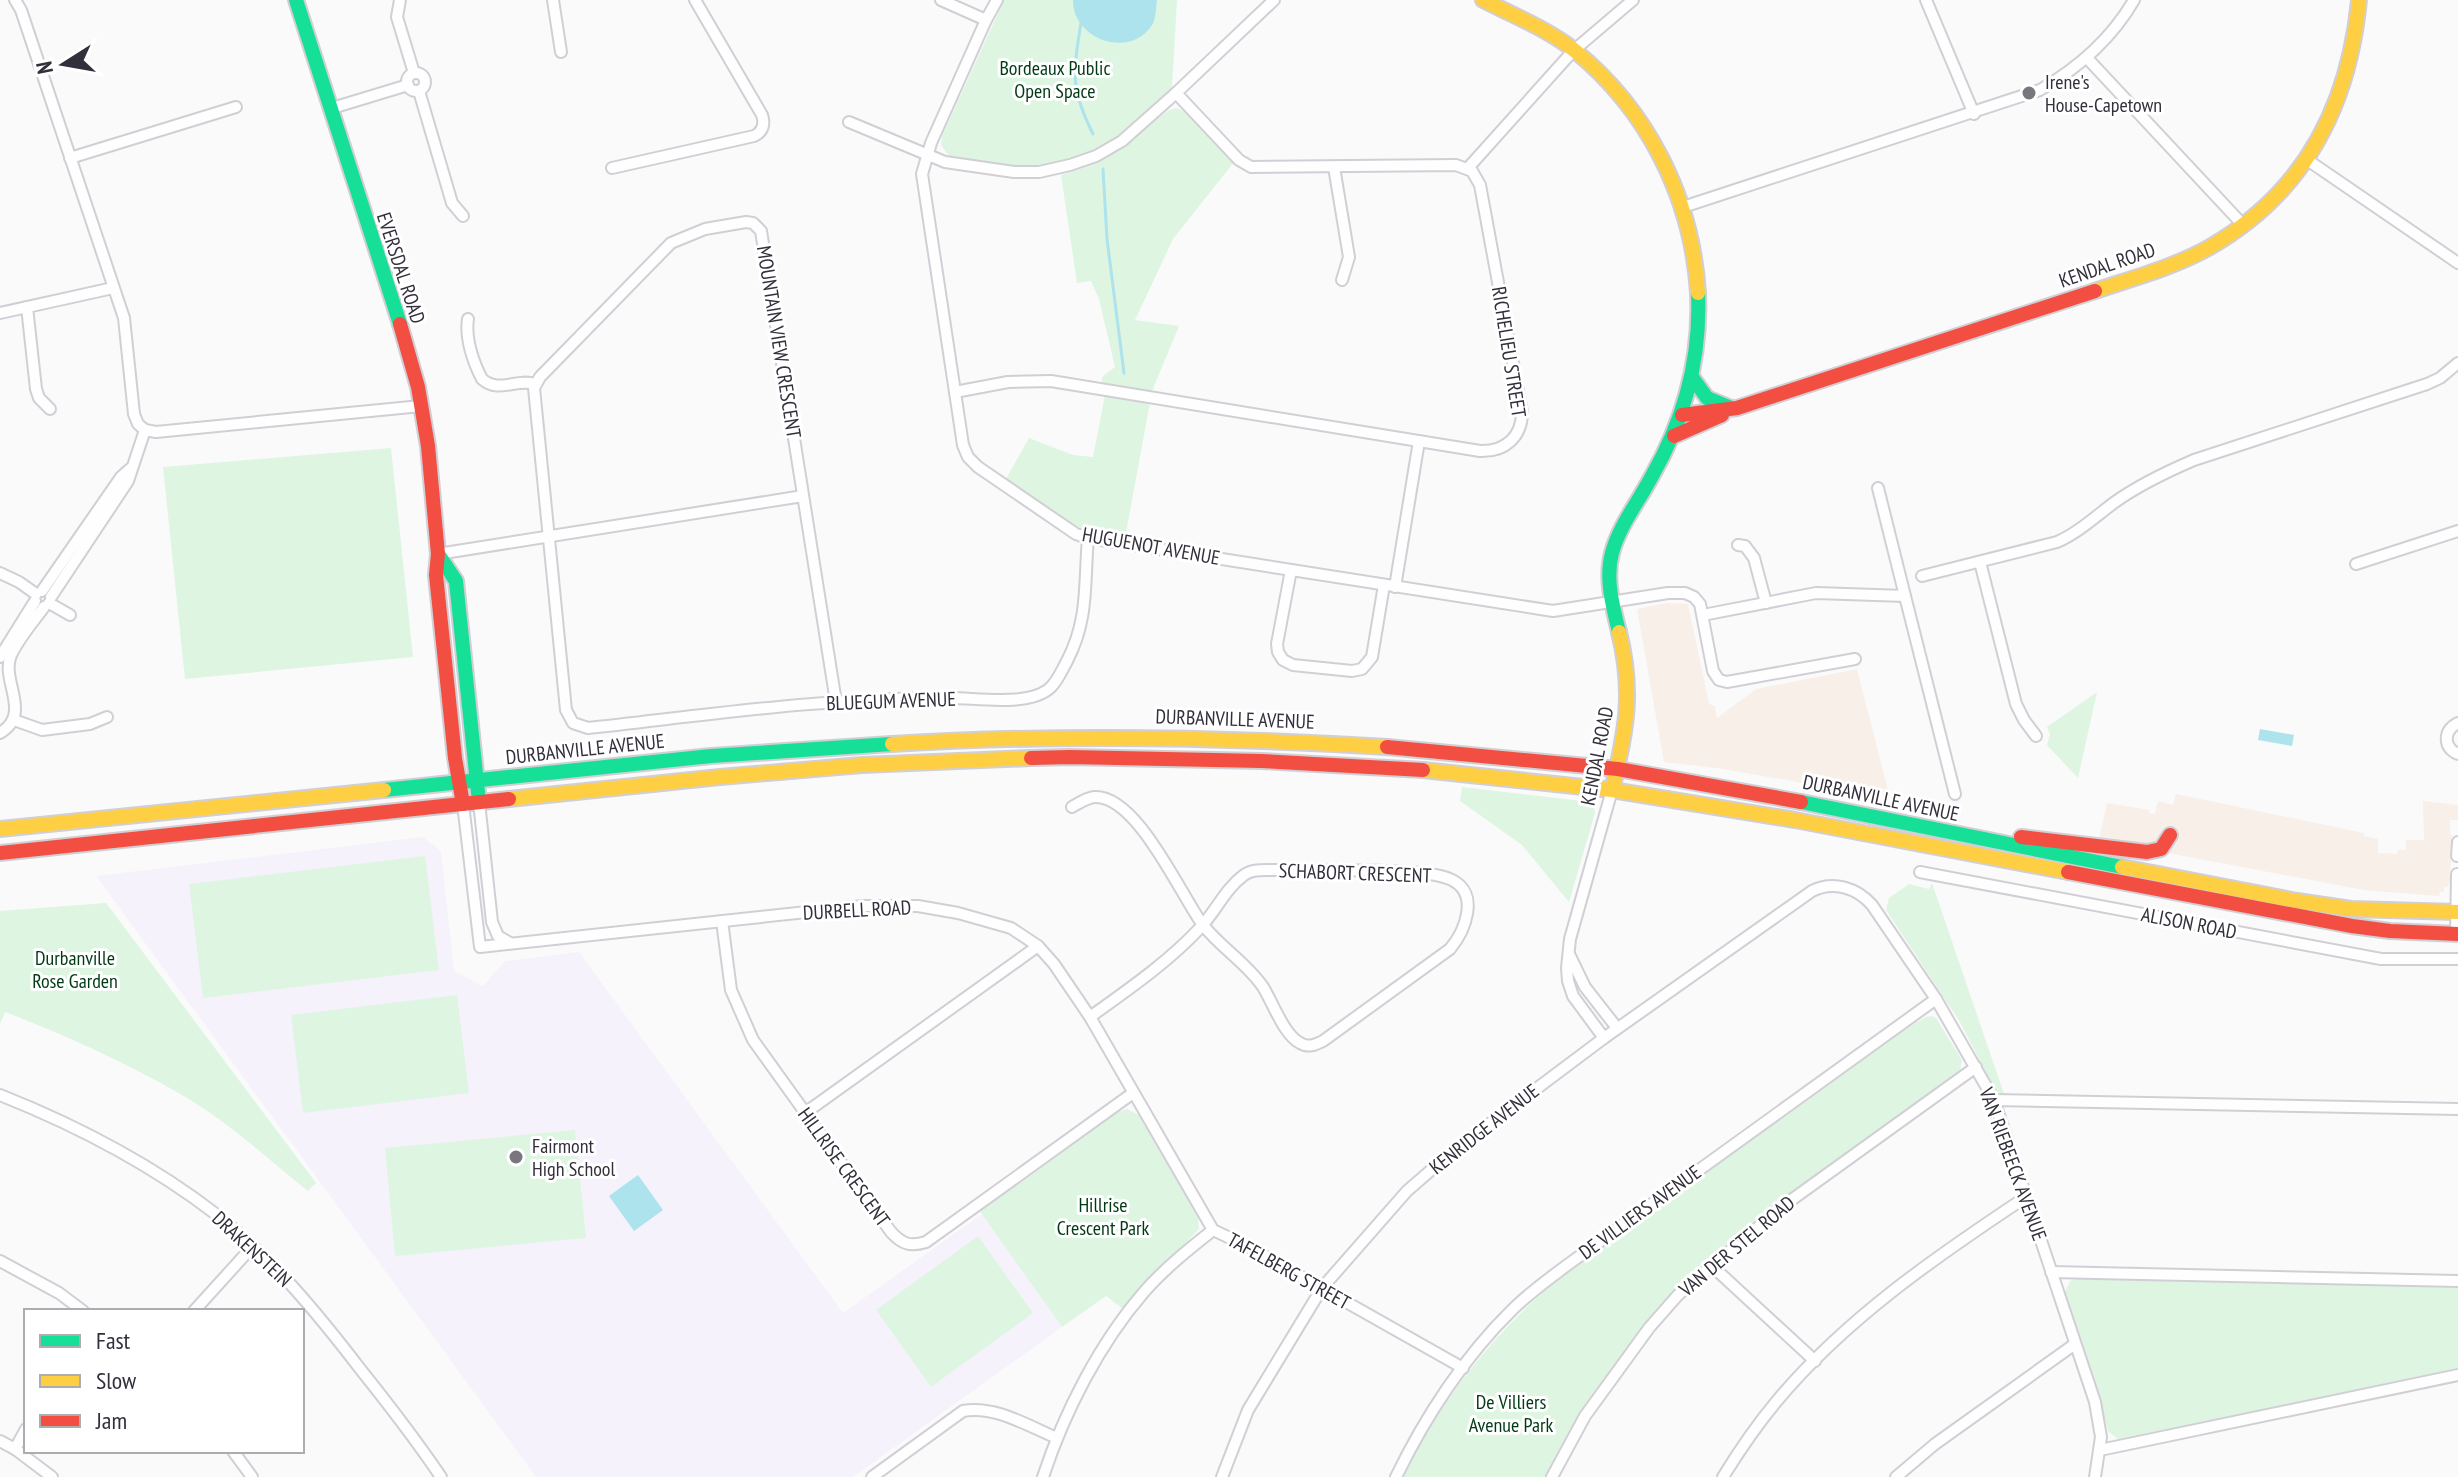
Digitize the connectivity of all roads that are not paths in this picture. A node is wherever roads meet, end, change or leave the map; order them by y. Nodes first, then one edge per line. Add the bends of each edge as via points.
1 (296, 0) edge
2 (400, 0) edge
3 (553, 0) edge
4 (695, 0) edge
5 (941, 0) edge
6 (997, 0) edge
7 (1274, 0) edge
8 (1483, 0) edge
9 (1633, 0) edge
10 (1926, 0) edge
11 (2134, 0) edge
12 (2359, 0) edge
13 (18, 1) edge
14 (986, 20) junction
15 (1573, 51) junction
16 (561, 52) dead end
17 (2087, 58) junction
18 (414, 73) junction
19 (408, 85) junction
20 (419, 91) junction
21 (1176, 93) junction
22 (236, 107) dead end
23 (329, 109) junction
24 (1974, 114) junction
25 (849, 122) dead end
26 (927, 154) junction
27 (70, 158) junction
28 (2306, 159) junction
29 (1334, 167) junction
30 (612, 168) dead end
31 (1468, 168) junction
32 (1683, 207) junction
33 (463, 216) dead end
34 (2243, 225) junction
35 (2458, 263) edge
36 (1342, 280) dead end
37 (113, 288) junction
38 (27, 307) junction
39 (0, 313) edge
40 (468, 319) dead end
41 (2458, 363) edge
42 (1692, 377) junction
43 (535, 384) junction
44 (955, 392) junction
45 (421, 406) junction
46 (50, 409) dead end
47 (1733, 409) junction
48 (1682, 415) junction
49 (145, 430) junction
50 (1674, 436) junction
51 (1419, 441) junction
52 (1878, 488) dead end
53 (803, 496) junction
54 (2458, 531) edge
55 (549, 537) junction
56 (1088, 538) junction
57 (1738, 545) dead end
58 (438, 554) junction
59 (1980, 562) junction
60 (2356, 564) dead end
61 (1291, 570) junction
62 (0, 573) edge
63 (1922, 576) dead end
64 (1390, 586) junction
65 (1905, 596) junction
66 (43, 599) junction
67 (1613, 601) junction
68 (1766, 603) junction
69 (70, 615) dead end
70 (1703, 615) junction
71 (0, 657) edge
72 (1855, 659) dead end
73 (836, 702) junction
74 (107, 717) dead end
75 (14, 720) junction
76 (2458, 723) edge
77 (0, 733) edge
78 (2036, 736) dead end
79 (2457, 757) edge
80 (1617, 769) junction
81 (476, 780) junction
82 (459, 782) junction
83 (1612, 790) junction
84 (1955, 794) dead end
85 (479, 802) junction
86 (463, 804) junction
87 (1072, 807) dead end
88 (0, 829) edge
89 (2170, 835) dead end
90 (1964, 836) junction
91 (2458, 842) edge
92 (0, 853) edge
93 (2457, 856) edge
94 (1920, 872) dead end
95 (2457, 874) edge
96 (1847, 888) joint
97 (2457, 912) edge
98 (722, 921) junction
99 (1203, 925) junction
100 (2457, 934) edge
101 (511, 944) junction
102 (1038, 946) junction
103 (1569, 952) junction
104 (2458, 959) edge
105 (1936, 999) junction
106 (1090, 1017) junction
107 (1617, 1028) junction
108 (1604, 1038) junction
109 (1976, 1067) junction
110 (1133, 1093) junction
111 (0, 1095) edge
112 (1994, 1100) junction
113 (2458, 1109) edge
114 (805, 1113) junction
115 (2026, 1197) junction
116 (1213, 1230) junction
117 (252, 1247) junction
118 (0, 1261) edge
119 (1711, 1265) junction
120 (2051, 1272) junction
121 (2458, 1281) edge
122 (1322, 1288) junction
123 (80, 1309) edge
124 (196, 1309) edge
125 (2075, 1344) junction
126 (1815, 1361) junction
127 (1463, 1368) junction
128 (2458, 1375) edge
129 (24, 1433) edge
130 (1057, 1438) junction
131 (0, 1441) edge
132 (15, 1449) junction
133 (2100, 1450) junction
134 (234, 1453) edge
135 (52, 1477) edge
136 (252, 1477) edge
137 (441, 1477) edge
138 (872, 1477) edge
139 (1043, 1477) edge
140 (1222, 1477) edge
141 (1396, 1477) edge
142 (1552, 1477) edge
143 (1723, 1477) edge
144 (1896, 1477) edge
145 (2095, 1477) edge

1 - 23 main road, EVERSDAL ROAD
2 - 18 street via 397,17
3 - 16 street
4 - 30 street via 762,115 762,129 754,136
5 - 14 street
6 - 14 street, HUGUENOT AVENUE
7 - 21 street
8 - 15 main road, KENDAL ROAD
9 - 15 street
10 - 24 street
11 - 17 street
12 - 28 main road, KENDAL ROAD via 2348,72
13 - 27 street
14 - 26 street, HUGUENOT AVENUE
15 - 31 street
15 - 32 main road, KENDAL ROAD via 1638,118 1669,170
17 - 24 street via 2040,90
17 - 34 street
18 - 19 street
18 - 20 street via 424,78
19 - 20 street
19 - 23 street
20 - 33 street via 452,203
21 - 26 street via 1122,141 1070,165 1014,172 945,162
21 - 29 street via 1246,165
22 - 27 street
23 - 45 main road, EVERSDAL ROAD via 395,308
24 - 32 street
25 - 26 street
26 - 44 street, HUGUENOT AVENUE via 922,182
27 - 37 street
28 - 34 main road, KENDAL ROAD via 2270,203
28 - 35 street
29 - 31 street
29 - 36 street via 1349,257
31 - 51 street, RICHELIEU STREET via 1480,185 1522,420 1514,439 1495,450
32 - 42 main road, KENDAL ROAD via 1699,288
34 - 47 main road, KENDAL ROAD via 2181,261
37 - 38 street
37 - 49 street via 124,318 135,419
38 - 39 street
38 - 46 street via 36,389
40 - 43 street via 469,343 482,379 497,387
41 - 59 street via 2427,384 2182,465 2132,491 2063,539
42 - 47 main road via 1709,400
42 - 48 main road, KENDAL ROAD
43 - 53 street, MOUNTAIN VIEW CRESCENT via 671,243 705,229 753,223 761,231
43 - 55 street
44 - 51 street, RICHELIEU STREET via 1051,381
44 - 56 street, HUGUENOT AVENUE via 963,445 973,462
45 - 49 street
45 - 58 main road, EVERSDAL ROAD
47 - 48 main road, KENDAL ROAD
47 - 50 main road, KENDAL ROAD
48 - 50 main road, KENDAL ROAD
49 - 66 street via 134,465 121,477
50 - 67 main road, KENDAL ROAD via 1617,538 1610,568
51 - 64 street
52 - 65 street
53 - 55 street
53 - 73 street, MOUNTAIN VIEW CRESCENT
54 - 60 street
55 - 58 street
55 - 73 street, BLUEGUM AVENUE via 566,710 573,723 588,728
56 - 61 street, HUGUENOT AVENUE
56 - 73 street, BLUEGUM AVENUE via 1082,627 1046,691 1021,699
57 - 68 street via 1754,558
58 - 81 main road, EVERSDAL ROAD via 456,581
58 - 82 main road, EVERSDAL ROAD
59 - 63 street
59 - 78 street via 2016,704
61 - 64 street, HUGUENOT AVENUE
61 - 64 street via 1277,648 1293,665 1352,671 1366,666
62 - 66 street
64 - 67 street, HUGUENOT AVENUE via 1553,611
65 - 68 street via 1816,593
65 - 84 street
66 - 69 street
66 - 71 street
66 - 75 street via 11,656
67 - 70 street, HUGUENOT AVENUE via 1685,593 1697,600
67 - 80 main road, KENDAL ROAD via 1628,682
68 - 70 street
70 - 72 street via 1713,671 1722,681
74 - 75 street via 42,730
75 - 77 street
76 - 79 street via 2447,734 2447,745
80 - 81 main road, DURBANVILLE AVENUE via 1313,741 1070,736 827,746
80 - 83 main road, KENDAL ROAD
80 - 90 main road, DURBANVILLE AVENUE via 1799,800
81 - 82 main road, DURBANVILLE AVENUE
81 - 85 main road, EVERSDAL ROAD
82 - 86 main road, EVERSDAL ROAD
82 - 88 main road, DURBANVILLE AVENUE
83 - 85 main road, DURBANVILLE AVENUE via 1363,766 1070,757 790,770
83 - 100 main road, DURBANVILLE AVENUE via 1824,825 2337,924
83 - 103 street, KENDAL ROAD
85 - 86 main road, DURBANVILLE AVENUE
85 - 101 street via 492,922 498,936
86 - 92 main road, DURBANVILLE AVENUE
86 - 101 street, DURBELL ROAD via 480,947
87 - 99 street, SCHABORT CRESCENT via 1101,797 1136,822
89 - 90 main road via 2161,849 2147,852
90 - 97 main road, DURBANVILLE AVENUE via 2351,909
91 - 93 street
94 - 104 street, ALISON ROAD via 2381,959
95 - 97 street
96 - 105 street, VAN RIEBEECK AVENUE via 1872,905
96 - 107 street, KENRIDGE AVENUE via 1812,891
97 - 100 street
98 - 101 street, DURBELL ROAD
98 - 102 street, DURBELL ROAD via 863,906 918,906 1011,928
98 - 114 street, HILLRISE CRESCENT via 728,978 740,1013
99 - 99 street, SCHABORT CRESCENT via 1228,890 1255,871 1441,876 1455,881 1468,908 1462,932 1450,949 1310,1046 1290,1036 1250,970
99 - 106 street, SCHABORT CRESCENT via 1159,967
102 - 106 street, DURBELL ROAD
102 - 114 street
103 - 107 street via 1585,987
103 - 108 street, KENDAL ROAD via 1570,989
105 - 109 street, VAN RIEBEECK AVENUE
105 - 127 street, DE VILLIERS AVENUE via 1539,1286
106 - 110 street, DURBELL ROAD
107 - 108 street, KENRIDGE AVENUE
108 - 122 street, KENRIDGE AVENUE via 1429,1171
109 - 112 street, VAN RIEBEECK AVENUE
109 - 119 street, VAN DER STEL ROAD via 1783,1206
110 - 114 street, HILLRISE CRESCENT via 926,1242 911,1245 891,1232
110 - 116 street, DURBELL ROAD
111 - 117 street, DRAKENSTEIN via 62,1120 138,1161 218,1216
112 - 113 street
112 - 115 street, VAN RIEBEECK AVENUE
115 - 120 street, VAN RIEBEECK AVENUE
115 - 126 street via 1891,1293
116 - 122 street, TAFELBERG STREET
116 - 130 street, TAFELBERG STREET via 1143,1293 1087,1375
117 - 124 street
117 - 137 street, DRAKENSTEIN via 315,1310
118 - 123 street
119 - 126 street
119 - 142 street, VAN DER STEL ROAD via 1678,1295 1624,1362 1585,1416
120 - 121 street
120 - 125 street, VAN RIEBEECK AVENUE
122 - 127 street, TAFELBERG STREET
122 - 140 street, KENRIDGE AVENUE via 1248,1410
125 - 133 street, VAN RIEBEECK AVENUE via 2098,1413
125 - 144 street
126 - 143 street via 1765,1416
127 - 141 street, DE VILLIERS AVENUE
128 - 133 street
129 - 132 street
130 - 138 street via 996,1413 963,1411
130 - 139 street, TAFELBERG STREET
131 - 132 street
132 - 135 street
133 - 145 street, VAN RIEBEECK AVENUE
134 - 136 street

